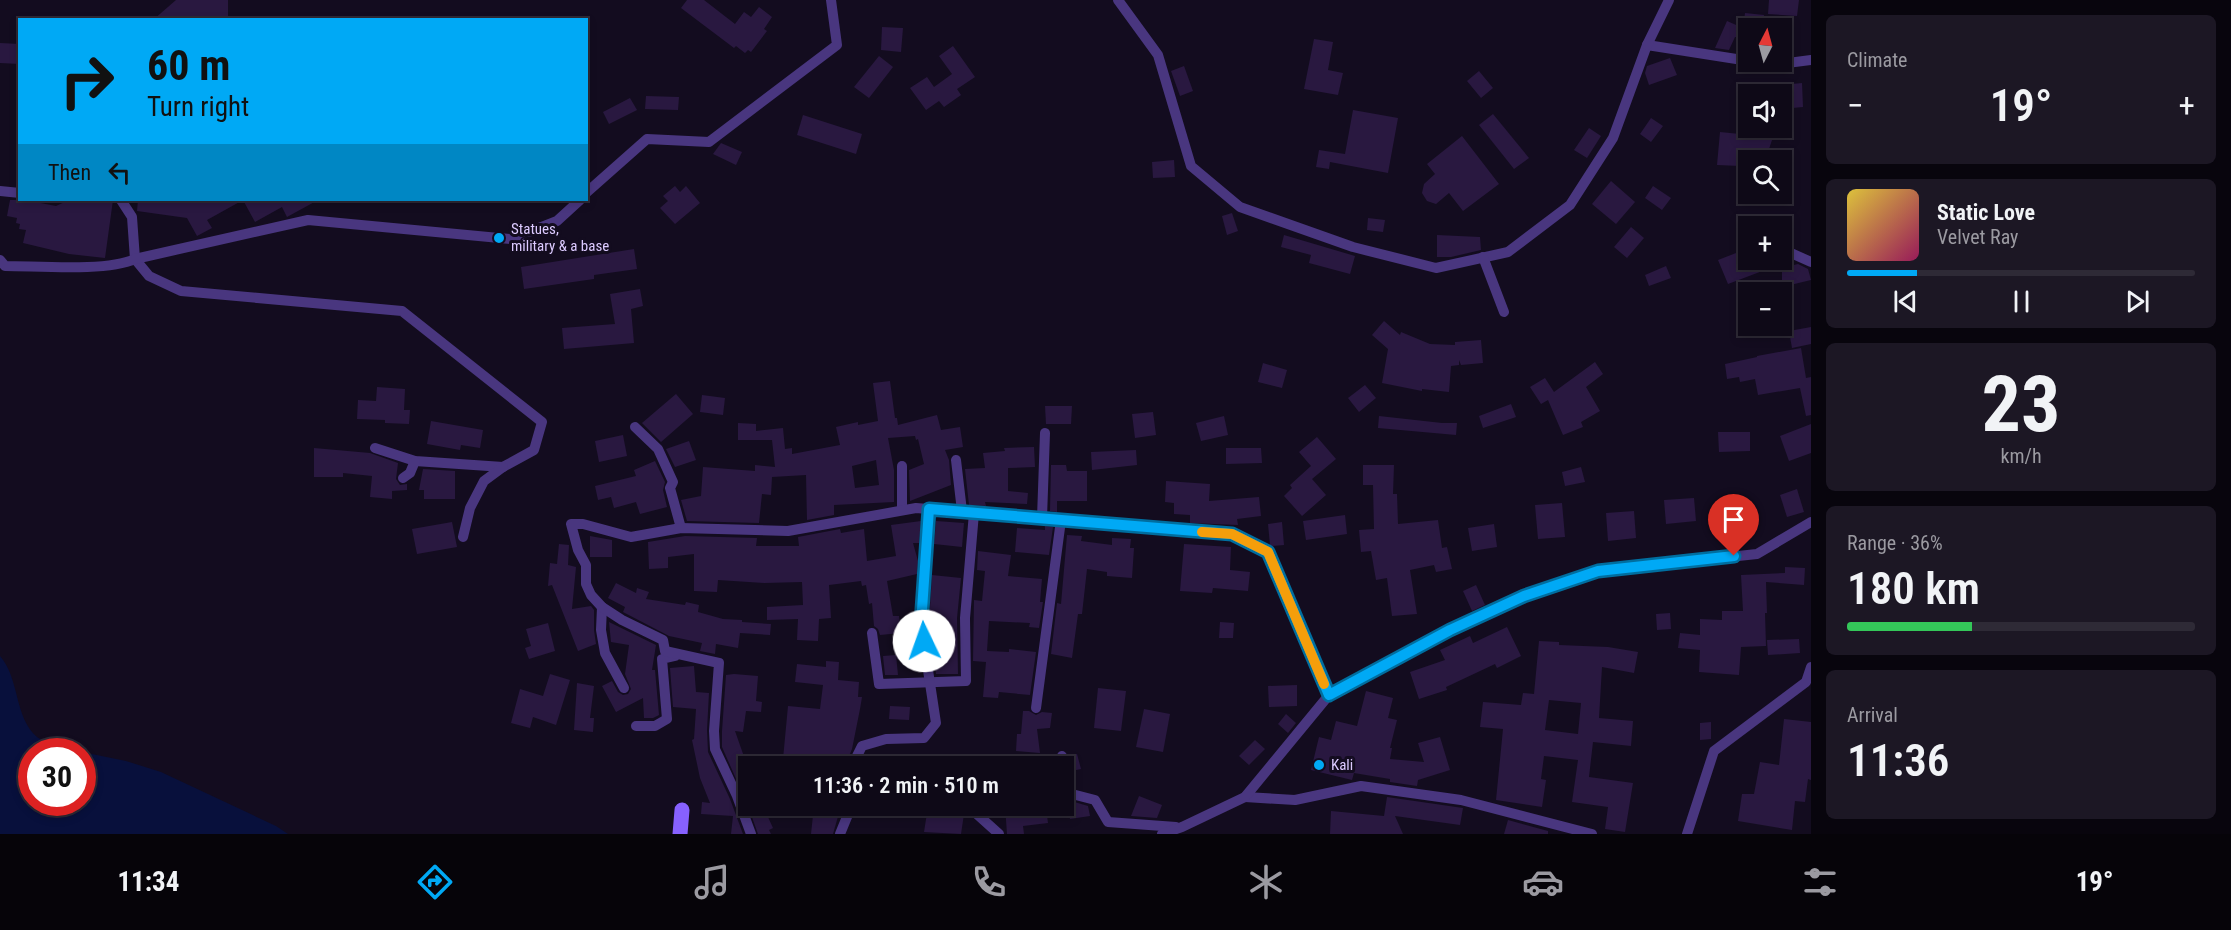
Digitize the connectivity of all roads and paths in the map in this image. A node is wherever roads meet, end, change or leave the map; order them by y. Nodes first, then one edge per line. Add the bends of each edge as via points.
1 (831, 0) edge
2 (1118, 0) edge
3 (1669, 0) edge
4 (1647, 45) junction
5 (1738, 59) edge
6 (1811, 60) edge
7 (1792, 62) edge
8 (0, 191) edge
9 (588, 191) edge
10 (18, 192) edge
11 (122, 201) edge
12 (579, 201) edge
13 (1792, 253) edge
14 (1483, 257) junction
15 (135, 259) junction
16 (0, 260) edge
17 (1811, 262) edge
18 (1504, 312) dead end
19 (635, 427) dead end
20 (1046, 433) dead end
21 (375, 448) dead end
22 (956, 460) dead end
23 (415, 461) junction
24 (902, 466) dead end
25 (503, 467) junction
26 (403, 478) dead end
27 (929, 509) junction
28 (902, 510) junction
29 (962, 512) junction
30 (974, 513) junction
31 (1042, 518) junction
32 (1061, 520) junction
33 (1811, 522) edge
34 (681, 528) junction
35 (463, 537) dead end
36 (602, 607) junction
37 (872, 633) dead end
38 (678, 655) junction
39 (1811, 667) edge
40 (931, 681) junction
41 (624, 688) dead end
42 (1329, 695) junction
43 (1036, 708) dead end
44 (636, 726) dead end
45 (857, 756) edge
46 (1074, 795) edge
47 (1245, 797) junction
48 (682, 810) dead end
49 (847, 816) edge
50 (979, 816) edge
51 (1182, 827) junction
52 (680, 834) edge
53 (751, 834) edge
54 (840, 834) edge
55 (999, 834) edge
56 (1161, 834) edge
57 (1592, 834) edge
58 (1687, 834) edge

1 - 9 street via 837,45 709,142 647,139
2 - 14 street via 1158,55 1191,166 1240,207 1353,247 1436,268
3 - 4 street
4 - 5 street
4 - 14 street via 1613,138 1570,205 1508,252
6 - 7 street
8 - 10 street
11 - 15 street via 132,217
12 - 15 street via 557,221 511,239 308,220
13 - 17 street
14 - 18 street
15 - 16 street via 71,267 5,266
15 - 25 street via 149,276 181,291 402,311 543,422 534,450
19 - 34 street via 658,449 673,483 670,488
20 - 31 street
21 - 23 street
22 - 29 street
23 - 25 street
23 - 26 street
24 - 28 street
25 - 35 street via 484,481 470,508
27 - 28 street
27 - 29 street
27 - 40 street via 921,624
28 - 34 street via 788,531
29 - 30 street
30 - 31 street
30 - 40 street via 965,618 966,681
31 - 32 street
32 - 42 street via 1232,534 1268,552
32 - 43 street
33 - 42 street via 1757,554 1598,571 1524,596 1450,630
34 - 36 street via 631,537 571,524 586,565 586,584
36 - 38 street via 663,640 665,651
36 - 41 street via 605,653
37 - 40 street via 879,684
38 - 44 street via 662,659 667,719 655,726
38 - 53 street via 719,663 715,749
39 - 58 street via 1806,682 1714,751
40 - 45 street via 936,723 924,738 886,739 862,746
42 - 47 street
46 - 51 street via 1095,800 1108,822
47 - 51 street
47 - 57 street via 1295,800 1361,786 1461,800
48 - 52 street
49 - 54 street
50 - 55 street
51 - 56 street

